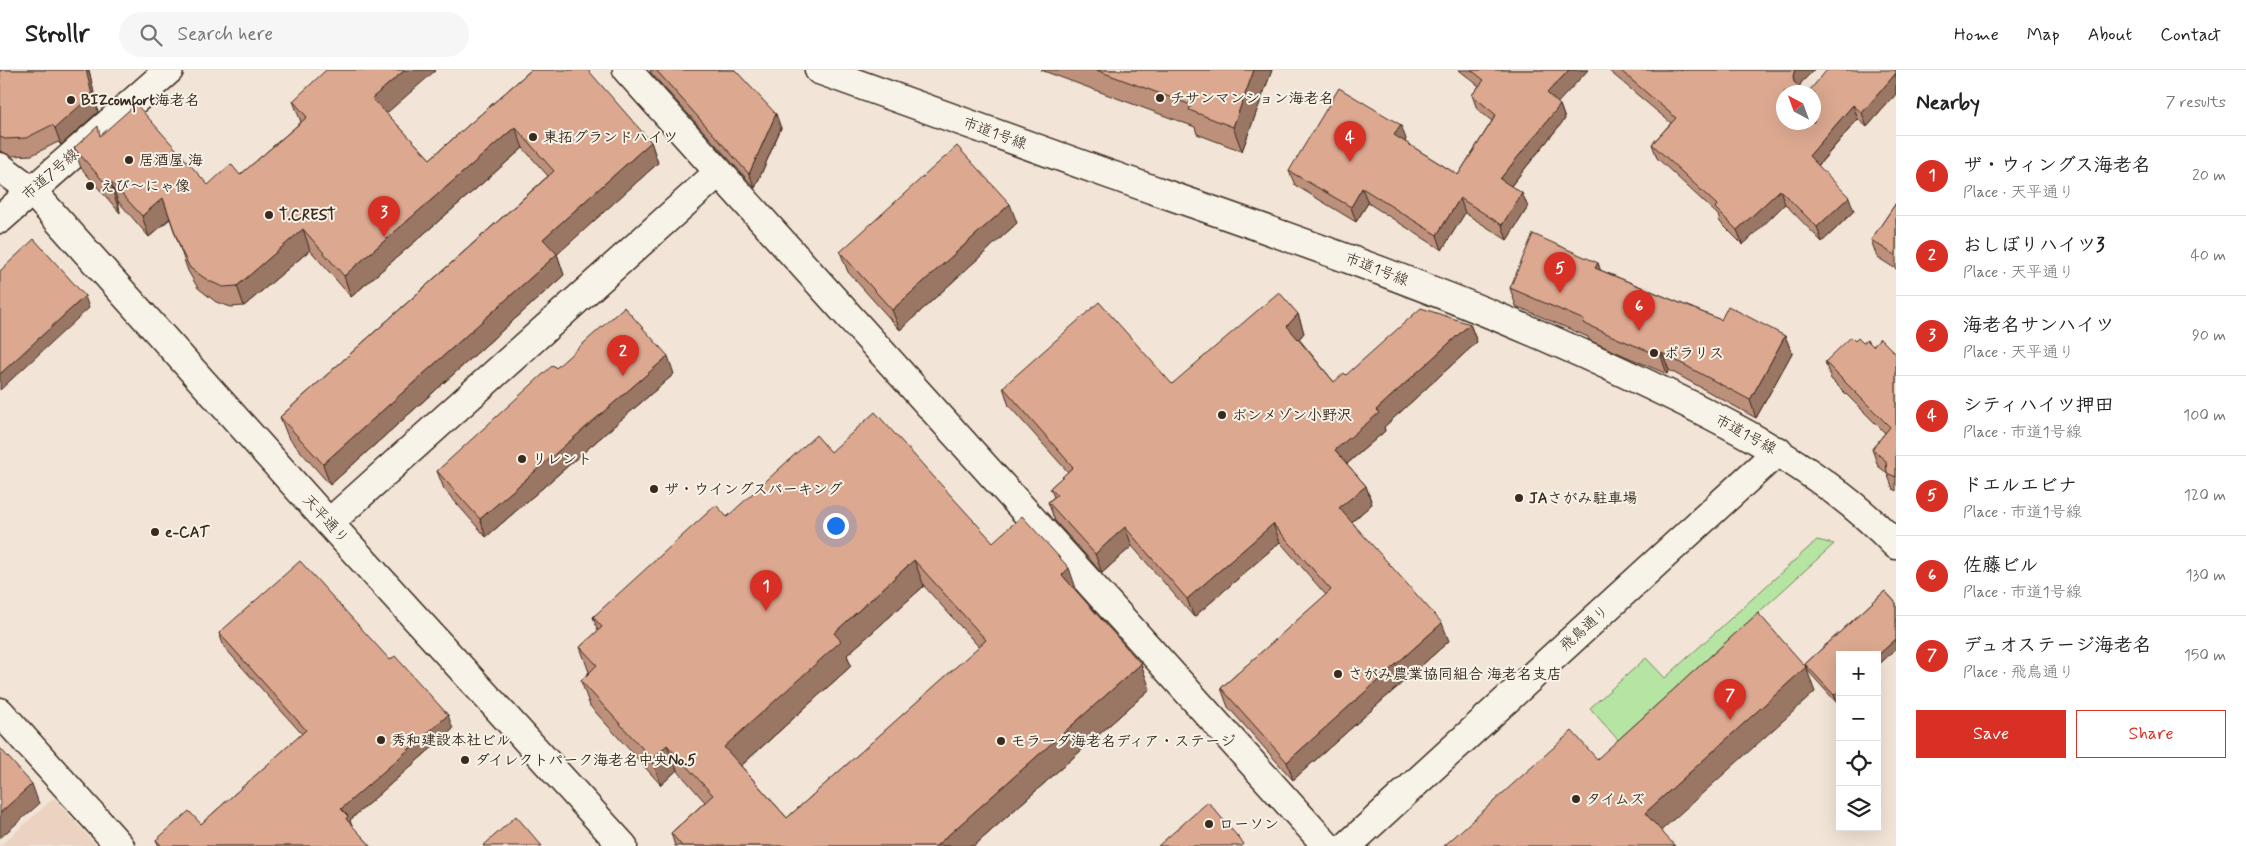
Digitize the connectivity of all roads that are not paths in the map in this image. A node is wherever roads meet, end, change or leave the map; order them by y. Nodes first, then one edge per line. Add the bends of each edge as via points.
1 (169, 70) edge
2 (627, 70) edge
3 (819, 70) edge
4 (0, 168) edge
5 (719, 172) junction
6 (31, 190) junction
7 (0, 219) edge
8 (1778, 451) junction
9 (328, 522) junction
10 (1896, 545) edge
11 (0, 712) edge
12 (120, 846) edge
13 (623, 846) edge
14 (1327, 846) edge
15 (1347, 846) edge

1 - 6 street, 市道7号線
2 - 5 street
3 - 8 street, 市道1号線 via 1347,257 1518,324 1657,388
4 - 6 street, 天平通り
5 - 9 street
5 - 14 street
6 - 7 street, 市道7号線
6 - 9 street, 天平通り
8 - 10 street, 市道1号線 via 1826,483 1874,522
8 - 15 street, 飛鳥通り
9 - 13 street, 天平通り
11 - 12 street

